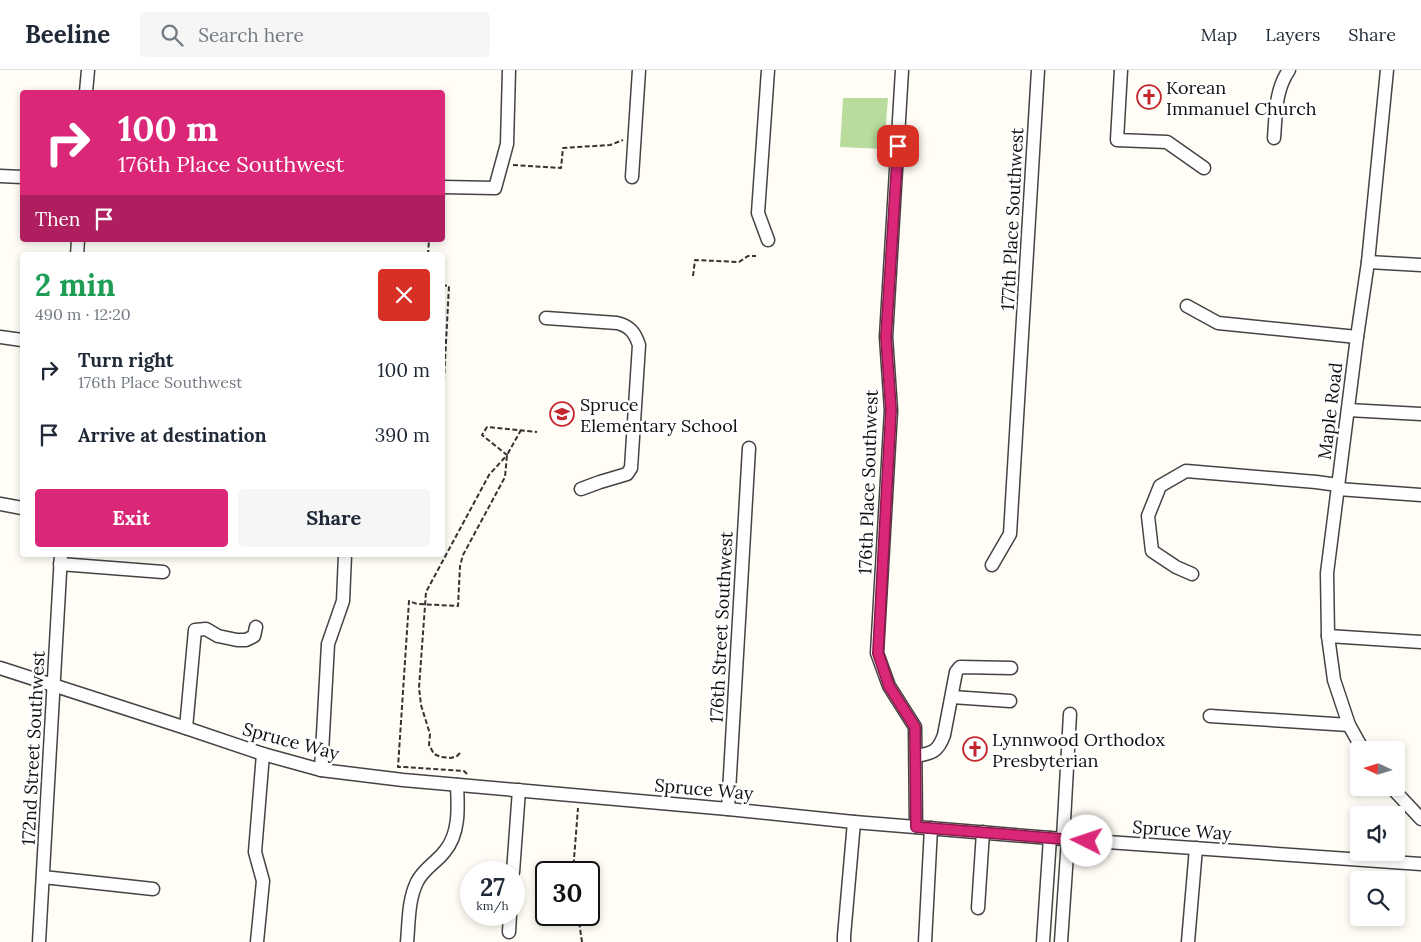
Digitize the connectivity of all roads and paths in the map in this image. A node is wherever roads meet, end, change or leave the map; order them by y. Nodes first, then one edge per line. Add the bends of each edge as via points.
1 (88, 70) edge
2 (509, 70) edge
3 (639, 70) edge
4 (768, 70) edge
5 (902, 70) edge
6 (1038, 70) edge
7 (1122, 70) edge
8 (1289, 70) edge
9 (1387, 70) edge
10 (86, 90) edge
11 (635, 136) junction
12 (1274, 138) dead end
13 (502, 161) junction
14 (1204, 168) dead end
15 (0, 176) edge
16 (20, 177) edge
17 (632, 177) dead end
18 (445, 187) edge
19 (768, 240) dead end
20 (756, 256) dead end
21 (1368, 262) junction
22 (1421, 265) edge
23 (693, 276) dead end
24 (445, 285) edge
25 (1187, 306) dead end
26 (546, 318) dead end
27 (0, 337) edge
28 (1357, 337) junction
29 (20, 340) edge
30 (445, 361) edge
31 (1348, 410) junction
32 (1421, 414) edge
33 (521, 430) junction
34 (537, 432) dead end
35 (748, 448) dead end
36 (507, 455) junction
37 (1338, 487) junction
38 (581, 489) dead end
39 (1421, 495) edge
40 (0, 504) edge
41 (20, 508) edge
42 (445, 556) edge
43 (345, 557) edge
44 (444, 557) edge
45 (60, 560) edge
46 (992, 565) dead end
47 (163, 572) dead end
48 (1192, 574) dead end
49 (425, 604) junction
50 (256, 628) dead end
51 (1328, 636) junction
52 (1421, 642) edge
53 (0, 668) edge
54 (1011, 668) dead end
55 (54, 686) junction
56 (952, 698) junction
57 (1010, 700) dead end
58 (1070, 714) dead end
59 (1210, 716) dead end
60 (1349, 725) junction
61 (186, 728) junction
62 (1358, 741) edge
63 (460, 753) dead end
64 (263, 754) junction
65 (916, 756) junction
66 (405, 766) dead end
67 (321, 770) junction
68 (458, 785) junction
69 (520, 790) junction
70 (579, 796) junction
71 (1399, 796) edge
72 (728, 809) junction
73 (1421, 819) edge
74 (854, 822) junction
75 (916, 827) junction
76 (931, 828) junction
77 (983, 832) junction
78 (1050, 838) junction
79 (1066, 839) junction
80 (1196, 848) junction
81 (514, 861) edge
82 (574, 861) edge
83 (1421, 864) edge
84 (43, 878) junction
85 (153, 889) dead end
86 (978, 908) dead end
87 (509, 926) edge
88 (580, 926) edge
89 (509, 932) dead end
90 (39, 942) edge
91 (257, 942) edge
92 (407, 942) edge
93 (582, 942) edge
94 (844, 942) edge
95 (925, 942) edge
96 (1043, 942) edge
97 (1061, 942) edge
98 (1188, 942) edge

1 - 10 street
2 - 13 street via 507,144
3 - 11 street
4 - 19 street via 758,213
5 - 65 street, 176th Place Southwest via 886,337 891,410 878,653 889,686 915,727
6 - 46 street, 177th Place Southwest via 1010,534
7 - 14 street via 1117,140 1167,142
8 - 12 street via 1277,94
9 - 21 street, Maple Road
11 - 13 path via 610,145 563,148 561,168 512,165
11 - 17 street
13 - 18 street via 495,188
15 - 16 street
20 - 23 path via 748,256 739,262 695,260
21 - 22 street
21 - 28 street, Maple Road
24 - 30 path via 449,286
25 - 28 street via 1218,323
26 - 38 street via 625,325 636,336 639,345 631,468 627,474
27 - 29 street
28 - 31 street, Maple Road
31 - 32 street
31 - 37 street, Maple Road
33 - 34 path
33 - 36 path
33 - 36 path via 487,427 482,435
35 - 72 street, 176th Street Southwest
36 - 42 path via 489,475
36 - 49 path via 505,477 463,555 458,606
37 - 39 street
37 - 48 street via 1316,482 1186,472 1160,486 1148,516 1152,551 1176,568
37 - 51 street, Maple Road via 1327,573
40 - 41 street
43 - 67 street via 343,601 328,644
44 - 49 path via 426,592
45 - 47 street
45 - 55 street, 172nd Street Southwest
49 - 63 path via 419,688 430,734 429,746 434,754 442,757 451,758
49 - 66 path via 409,601 398,767
50 - 61 street via 254,636 246,640 227,639 206,629 195,630
51 - 52 street
51 - 60 street, Maple Road via 1334,680
53 - 55 street, Spruce Way
54 - 56 street via 960,667 956,672
55 - 61 street, Spruce Way
55 - 84 street, 172nd Street Southwest
56 - 57 street
56 - 65 street via 939,746 928,754
58 - 79 street
59 - 60 street
60 - 62 street, Maple Road
61 - 64 street, Spruce Way
64 - 67 street, Spruce Way
64 - 91 street via 256,852 263,881
65 - 75 street, 176th Place Southwest
67 - 68 street, Spruce Way
68 - 69 street, Spruce Way
68 - 92 street via 455,834 446,851 418,880 412,894
69 - 70 street, Spruce Way
69 - 81 street
70 - 72 street, Spruce Way
70 - 82 path
71 - 73 street
72 - 74 street, Spruce Way
74 - 75 street, Spruce Way
74 - 94 street
75 - 76 street, Spruce Way
76 - 77 street, Spruce Way
76 - 95 street
77 - 78 street, Spruce Way
77 - 86 street
78 - 79 street, Spruce Way
78 - 96 street
79 - 80 street, Spruce Way
79 - 97 street
80 - 83 street, Spruce Way
80 - 98 street
84 - 85 street
84 - 90 street, 172nd Street Southwest
87 - 89 street
88 - 93 path

